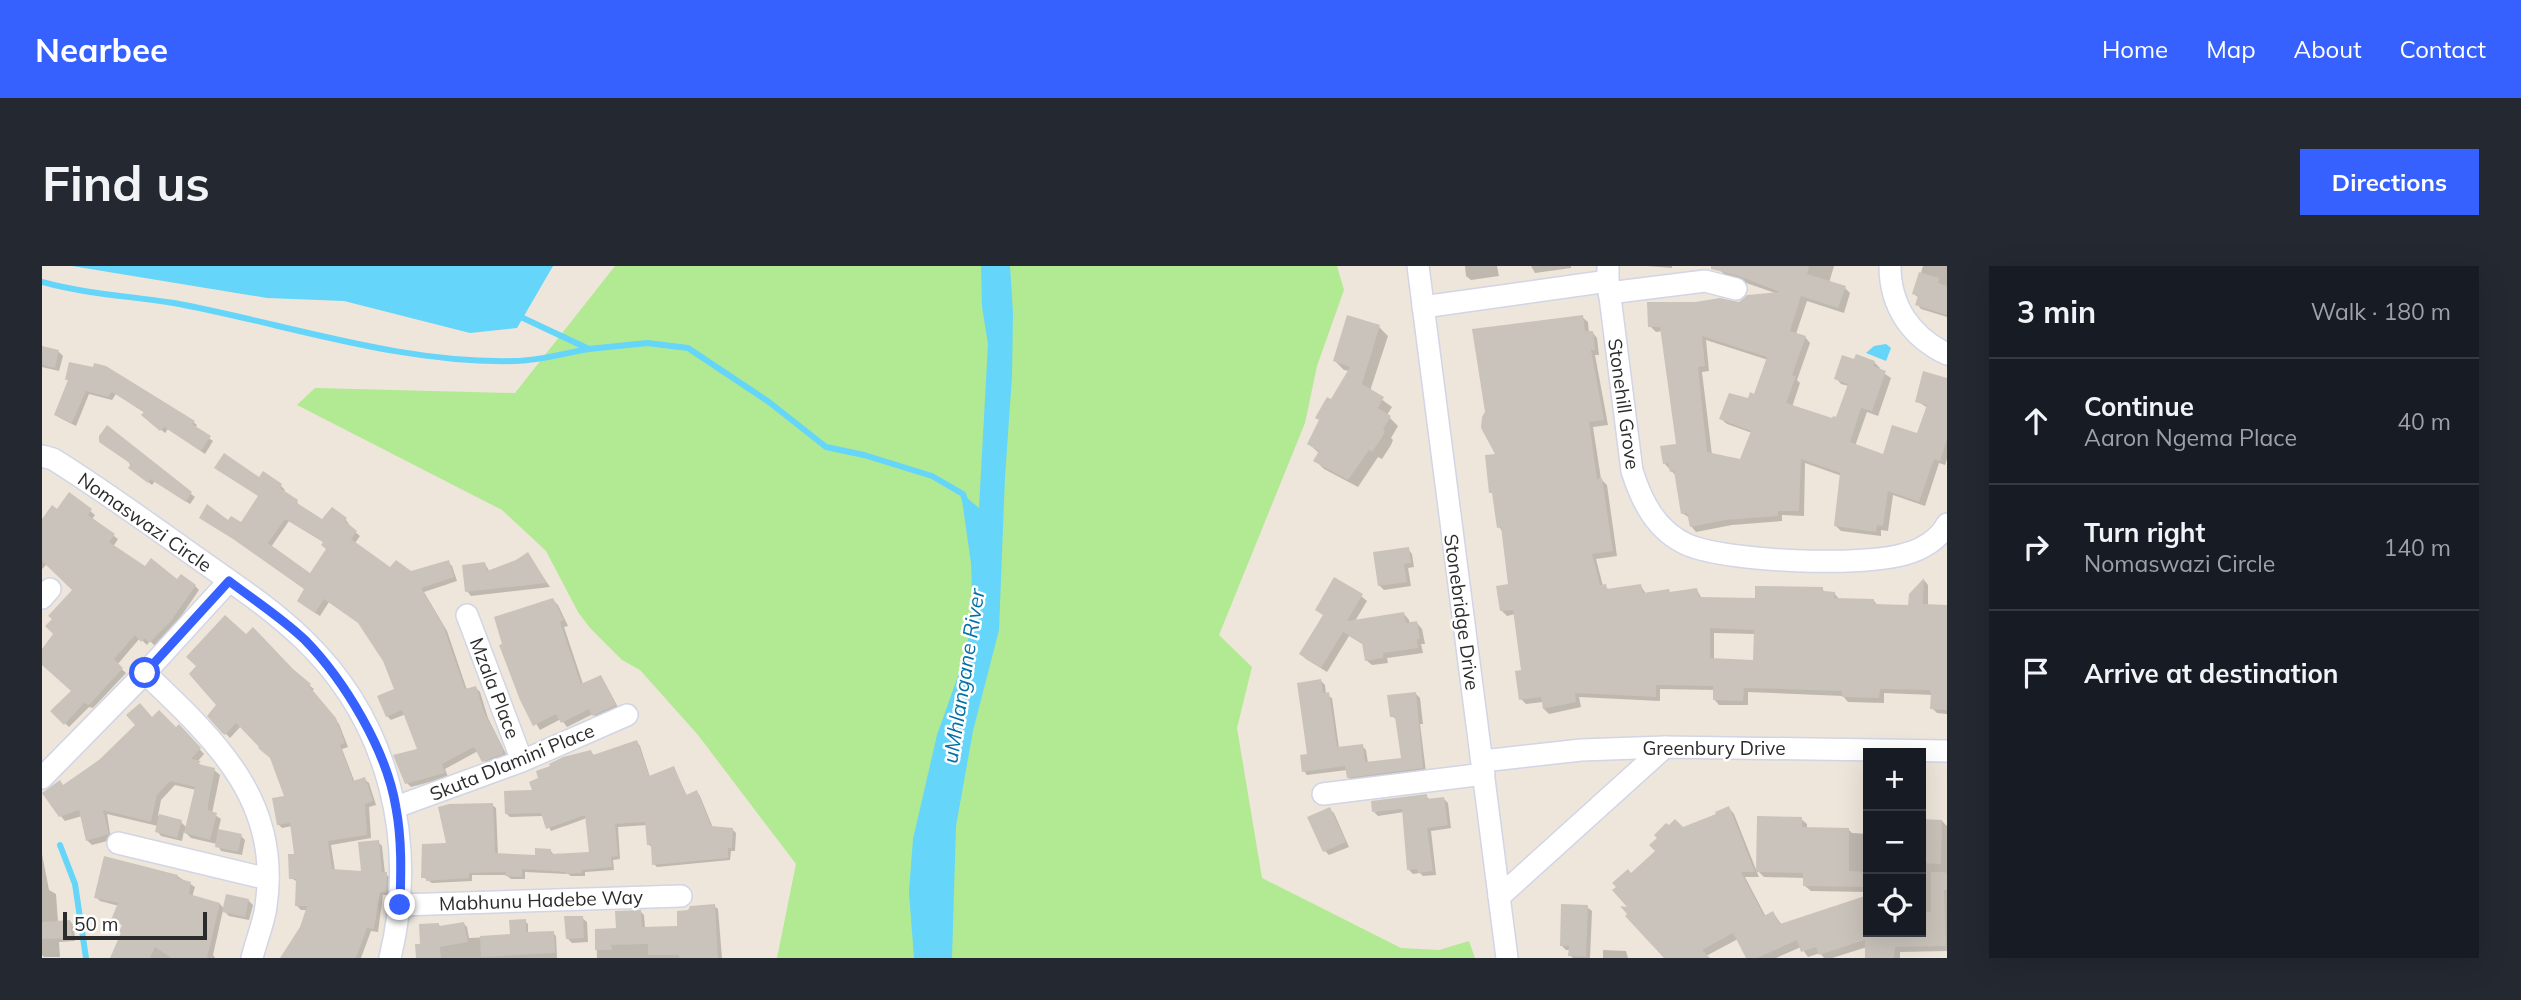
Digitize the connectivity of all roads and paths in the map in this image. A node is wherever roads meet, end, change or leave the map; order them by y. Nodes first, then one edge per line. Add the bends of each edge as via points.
1 (1418, 266) edge
2 (1890, 266) edge
3 (1609, 280) edge
4 (1735, 289) dead end
5 (1423, 307) junction
6 (1947, 354) edge
7 (42, 456) edge
8 (1946, 530) edge
9 (229, 581) junction
10 (467, 615) dead end
11 (145, 673) junction
12 (627, 715) dead end
13 (1665, 747) junction
14 (1947, 751) edge
15 (522, 761) junction
16 (1483, 768) junction
17 (44, 773) edge
18 (1323, 794) dead end
19 (396, 807) junction
20 (118, 843) dead end
21 (268, 879) junction
22 (681, 896) dead end
23 (1499, 897) junction
24 (400, 905) junction
25 (252, 958) edge
26 (390, 958) edge
27 (1507, 958) edge

1 - 5 street, Stonebridge Drive
2 - 6 street via 1894,299 1904,318 1920,339
3 - 4 street via 1704,281
3 - 5 street
3 - 8 street, Stonehill Grove via 1632,471 1652,517 1666,531 1688,545 1720,553 1821,561 1908,554
5 - 16 street, Stonebridge Drive
7 - 9 street, Nomaswazi Circle via 119,502
9 - 11 street
9 - 19 street, Nomaswazi Circle via 286,624 330,668 369,733
10 - 15 street, Mzala Place
11 - 17 street
11 - 21 street via 205,730 241,778 259,817
12 - 15 street, Skuta Dlamini Place
13 - 14 street, Greenbury Drive
13 - 16 street, Greenbury Drive via 1581,750
13 - 23 street
15 - 19 street, Skuta Dlamini Place
16 - 18 street, Greenbury Drive
16 - 23 street, Stonebridge Drive
19 - 24 street, Nomaswazi Circle
20 - 21 street
21 - 25 street via 266,907
22 - 24 street, Mabhunu Hadebe Way
23 - 27 street, Stonebridge Drive
24 - 26 street, Nomaswazi Circle

